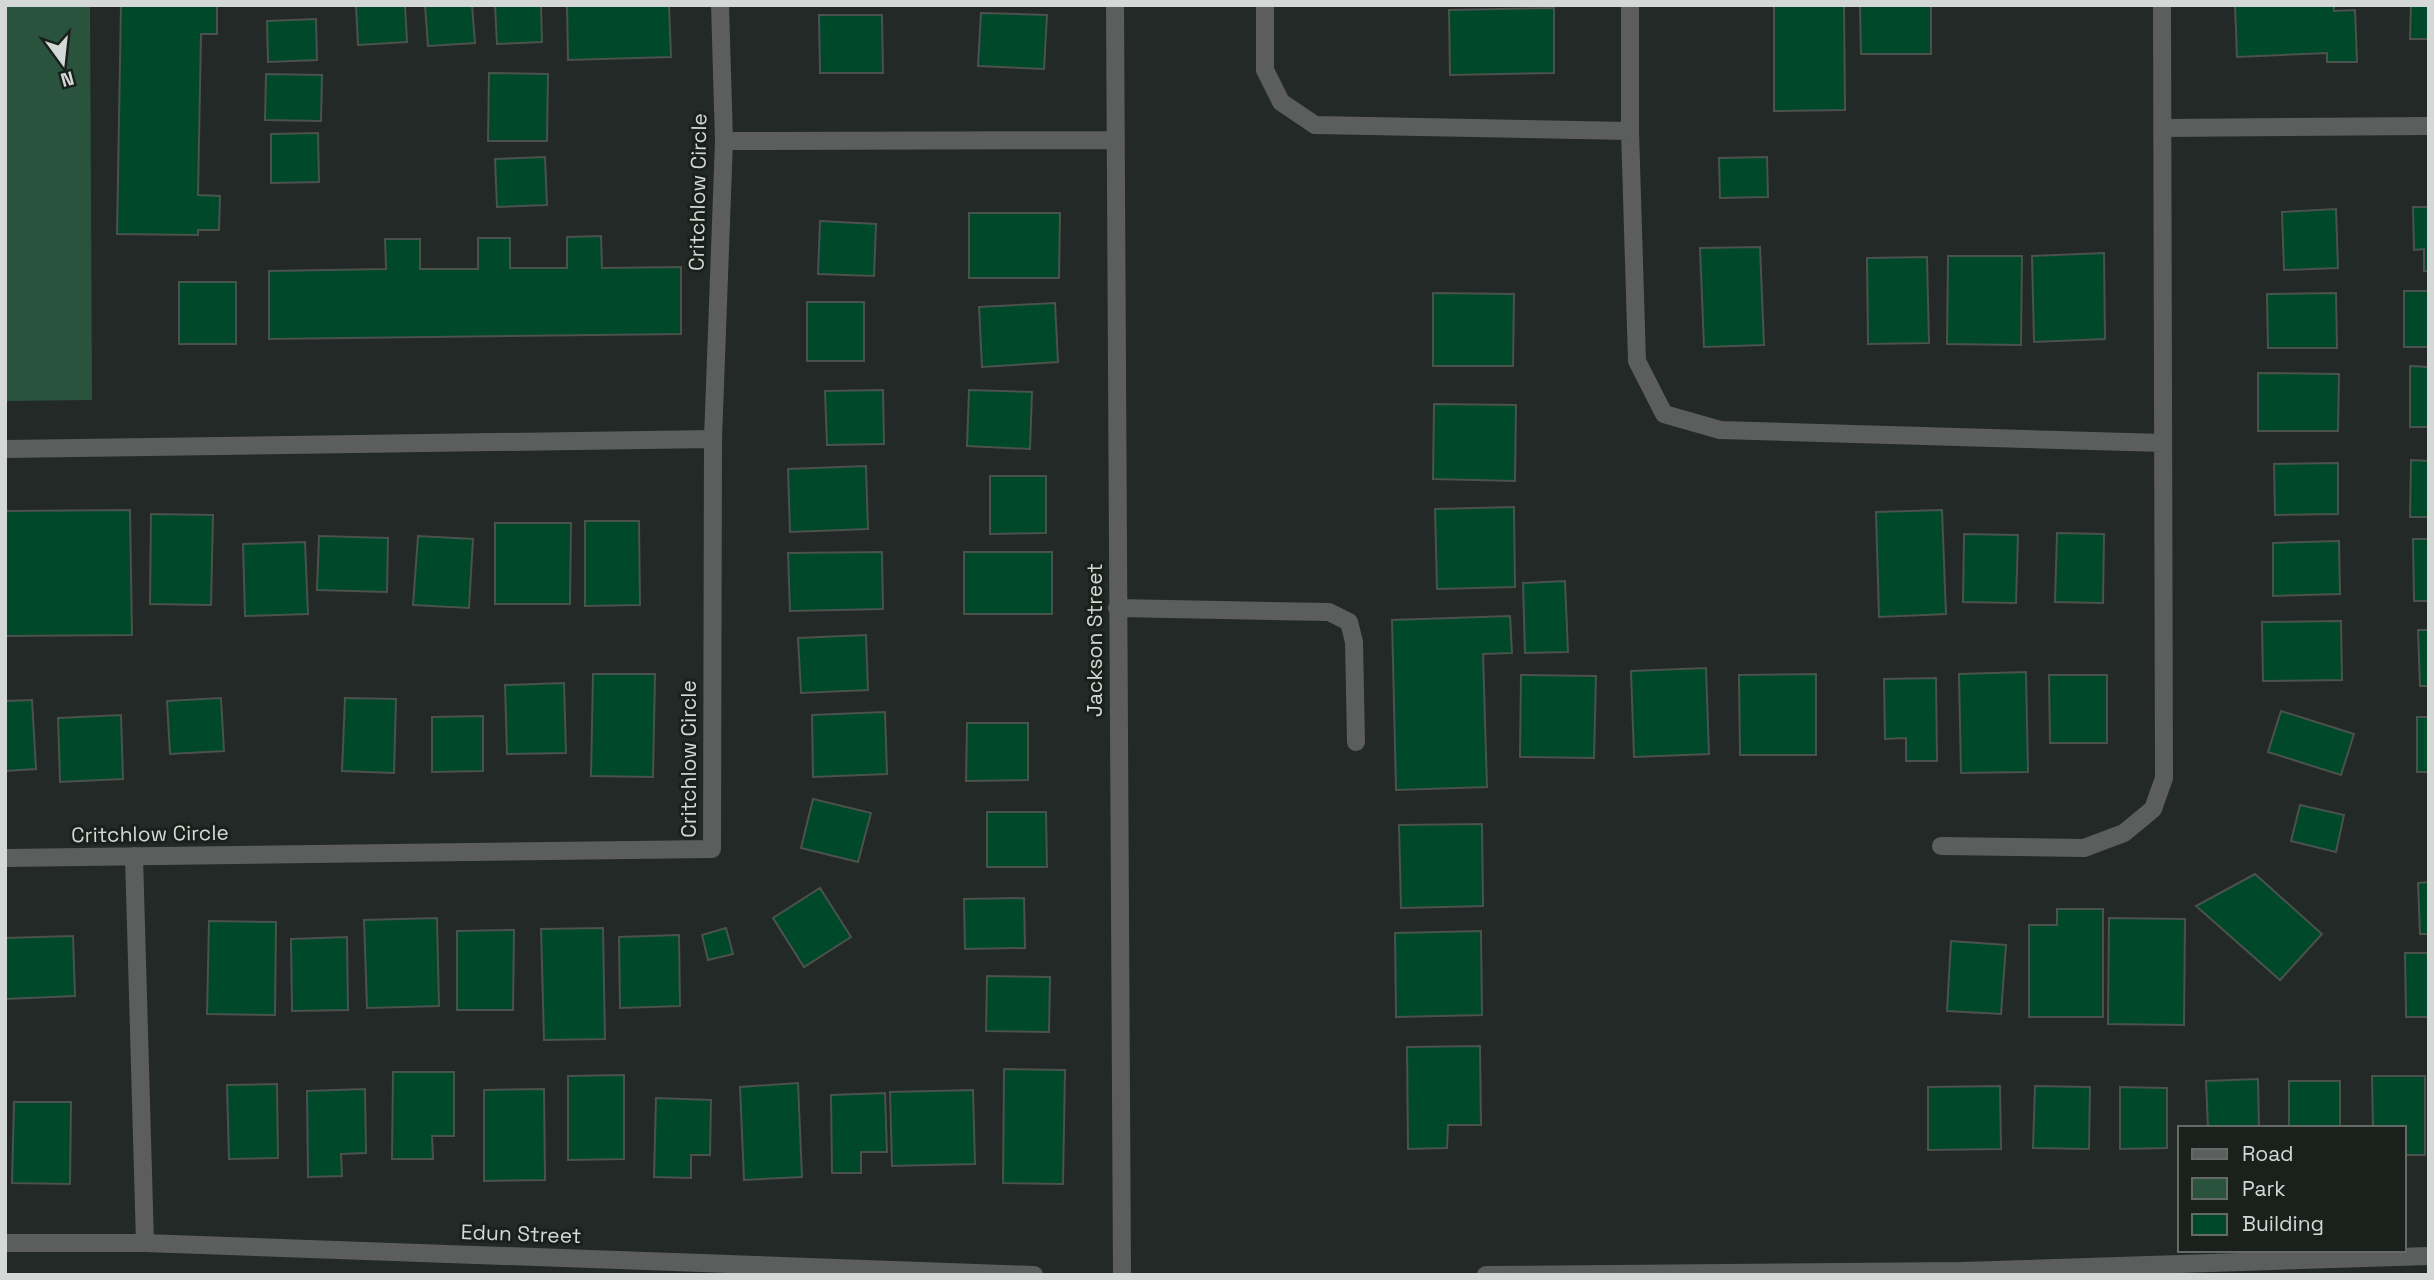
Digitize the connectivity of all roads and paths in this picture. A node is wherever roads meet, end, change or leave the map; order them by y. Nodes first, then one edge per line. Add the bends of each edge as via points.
1 (720, 5) edge
2 (1115, 5) edge
3 (1265, 5) edge
4 (1630, 5) edge
5 (2162, 5) edge
6 (2429, 126) edge
7 (2163, 128) junction
8 (1630, 131) junction
9 (1116, 140) junction
10 (724, 141) junction
11 (713, 439) junction
12 (2163, 443) junction
13 (5, 450) edge
14 (1117, 608) junction
15 (1356, 742) dead end
16 (1941, 846) dead end
17 (134, 856) junction
18 (5, 858) edge
19 (5, 1243) edge
20 (145, 1243) junction
21 (2429, 1256) edge
22 (1034, 1275) edge
23 (1122, 1275) edge
24 (1486, 1275) edge

1 - 10 street, Critchlow Circle
2 - 9 street, Jackson Street
3 - 8 street via 1265,70 1281,102 1315,125
4 - 8 street
5 - 7 street
6 - 7 street
7 - 12 street
8 - 12 street via 1637,361 1664,414 1720,430
9 - 10 street
9 - 14 street, Jackson Street
10 - 11 street, Critchlow Circle
11 - 13 street
11 - 17 street, Critchlow Circle via 712,849
12 - 16 street via 2164,778 2153,810 2124,833 2084,848
14 - 15 street via 1329,612 1349,622 1354,642
14 - 23 street, Jackson Street
17 - 18 street, Critchlow Circle
17 - 20 street
19 - 20 street, Edun Street
20 - 22 street, Edun Street
21 - 24 street via 1961,1271

